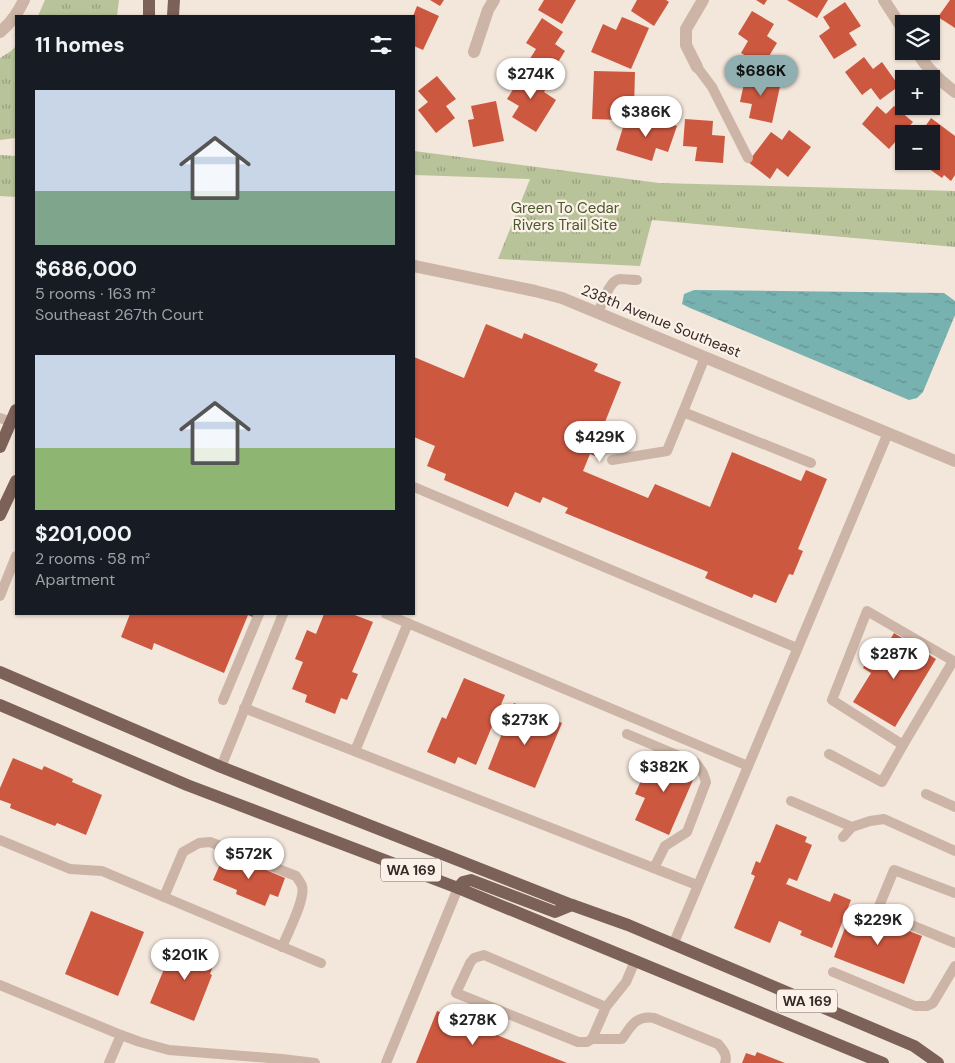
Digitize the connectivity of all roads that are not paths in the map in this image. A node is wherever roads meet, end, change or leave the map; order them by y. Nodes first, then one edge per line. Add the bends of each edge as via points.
1 (24, 0) edge
2 (150, 0) edge
3 (174, 0) edge
4 (494, 0) edge
5 (703, 0) edge
6 (884, 0) edge
7 (17, 15) edge
8 (149, 15) edge
9 (173, 15) edge
10 (15, 17) edge
11 (895, 17) edge
12 (0, 32) edge
13 (474, 52) dead end
14 (923, 60) edge
15 (697, 67) joint
16 (955, 92) edge
17 (748, 158) dead end
18 (415, 266) edge
19 (637, 280) dead end
20 (598, 313) junction
21 (706, 357) junction
22 (15, 411) edge
23 (683, 412) junction
24 (5, 420) edge
25 (888, 433) junction
26 (0, 447) edge
27 (612, 460) dead end
28 (955, 461) edge
29 (811, 463) dead end
30 (15, 485) edge
31 (415, 487) edge
32 (0, 515) edge
33 (15, 558) edge
34 (0, 596) edge
35 (259, 615) edge
36 (283, 615) edge
37 (388, 615) edge
38 (408, 623) junction
39 (797, 648) junction
40 (954, 661) edge
41 (0, 672) edge
42 (223, 700) dead end
43 (0, 705) edge
44 (244, 708) junction
45 (627, 734) dead end
46 (903, 745) junction
47 (355, 752) junction
48 (830, 754) dead end
49 (748, 766) junction
50 (221, 767) junction
51 (926, 794) dead end
52 (791, 801) dead end
53 (955, 807) edge
54 (852, 827) junction
55 (843, 837) dead end
56 (0, 840) edge
57 (955, 851) edge
58 (654, 868) junction
59 (697, 885) junction
60 (458, 888) junction
61 (955, 893) edge
62 (164, 897) junction
63 (572, 905) junction
64 (955, 943) edge
65 (672, 945) junction
66 (282, 947) junction
67 (635, 961) junction
68 (321, 963) dead end
69 (955, 966) edge
70 (833, 972) dead end
71 (0, 985) edge
72 (606, 1007) junction
73 (120, 1035) junction
74 (592, 1039) junction
75 (109, 1063) edge
76 (316, 1063) edge
77 (386, 1063) edge
78 (725, 1063) edge
79 (883, 1063) edge
80 (938, 1063) edge

1 - 7 street
2 - 8 main road
3 - 9 main road
4 - 13 street
5 - 15 street via 686,29 686,45
6 - 11 street
10 - 12 street
14 - 16 street
15 - 17 lane via 712,87
18 - 20 street, 238th Avenue Southeast via 535,291
19 - 20 lane via 616,280
20 - 21 street, 238th Avenue Southeast
21 - 23 lane
21 - 25 street, 238th Avenue Southeast
22 - 24 main road
23 - 27 lane via 667,450
23 - 29 lane
24 - 26 main road
25 - 28 street, 238th Avenue Southeast
25 - 39 lane
30 - 32 main road
31 - 39 lane
33 - 34 lane
35 - 42 lane
36 - 44 lane
37 - 38 lane
38 - 47 lane
38 - 49 lane
39 - 49 lane
40 - 46 lane
40 - 46 lane via 867,611 832,700
41 - 50 main road, WA 169
43 - 60 main road, WA 169 via 187,785
44 - 47 lane
44 - 50 lane
45 - 58 lane via 696,763 706,782 687,832 665,846
46 - 48 lane via 882,782
47 - 58 lane
49 - 59 lane
50 - 63 main road, WA 169
51 - 53 lane
52 - 54 lane
54 - 55 lane
54 - 57 lane via 884,819
56 - 62 lane via 70,869 102,871
58 - 59 lane
59 - 65 lane
60 - 63 main road via 471,880 556,912
60 - 67 main road, WA 169
60 - 77 lane
61 - 64 lane via 894,870 878,911
62 - 66 lane
62 - 66 lane via 183,852 199,843 210,842 296,876 303,895
63 - 65 main road, WA 169
65 - 80 main road, WA 169 via 914,1046
66 - 68 lane
67 - 72 lane via 626,982
67 - 79 main road, WA 169
69 - 70 lane via 933,1003 927,1006 915,1006
71 - 73 lane
72 - 74 lane
72 - 74 lane via 484,955 470,963 456,993 578,1042
73 - 75 lane
73 - 76 lane via 169,1050
74 - 78 lane via 622,1039 636,1021 654,1018 718,1044 724,1051

